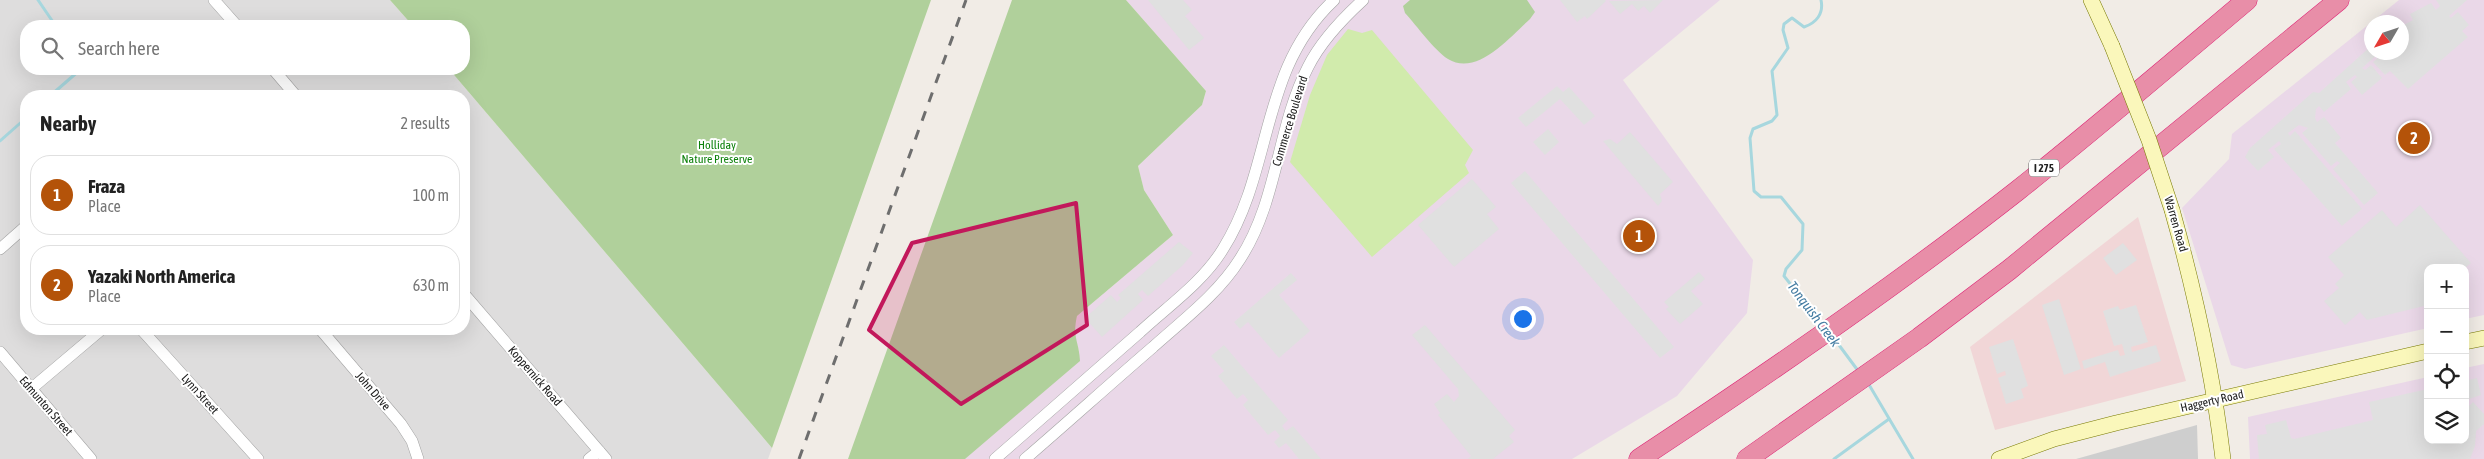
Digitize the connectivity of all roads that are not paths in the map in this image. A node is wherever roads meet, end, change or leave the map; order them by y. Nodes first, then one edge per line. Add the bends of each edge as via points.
1 (214, 0) edge
2 (1334, 0) edge
3 (1362, 0) edge
4 (2091, 0) edge
5 (2247, 0) edge
6 (2339, 0) edge
7 (232, 20) edge
8 (278, 75) edge
9 (291, 90) edge
10 (1248, 196) junction
11 (1266, 202) junction
12 (20, 231) edge
13 (0, 249) edge
14 (470, 301) edge
15 (1171, 304) junction
16 (1184, 319) junction
17 (95, 335) edge
18 (146, 335) edge
19 (325, 335) edge
20 (2484, 338) edge
21 (2469, 341) edge
22 (0, 352) edge
23 (2424, 352) edge
24 (31, 389) junction
25 (2216, 399) junction
26 (1041, 419) junction
27 (1054, 434) junction
28 (602, 455) edge
29 (91, 459) edge
30 (258, 459) edge
31 (418, 459) edge
32 (588, 459) edge
33 (995, 459) edge
34 (1025, 459) edge
35 (1639, 459) edge
36 (1747, 459) edge
37 (1999, 459) edge
38 (2223, 459) edge

1 - 7 street
2 - 10 street, Commerce Boulevard via 1308,29 1285,70
3 - 11 street, Commerce Boulevard via 1341,20 1308,67 1296,94
4 - 25 main road, Warren Road, bridge via 2149,140 2172,210 2193,286
5 - 35 highway, I 275 via 2017,190 1827,331
6 - 36 highway via 2084,212 1864,378
8 - 9 street
10 - 11 street
10 - 15 street, Commerce Boulevard via 1218,256
11 - 16 street, Commerce Boulevard via 1241,258 1213,292
12 - 13 street
14 - 28 street, Koppernick Road
15 - 16 street
15 - 26 street, Commerce Boulevard
16 - 27 street, Commerce Boulevard
17 - 24 street
18 - 30 street, Lynn Street
19 - 31 street, John Drive via 401,424
20 - 21 main road
22 - 24 street, Edmunton Street
23 - 25 main road, Haggerty Road
24 - 29 street, Edmunton Street
25 - 37 main road, Haggerty Road via 2082,431
25 - 38 main road, Warren Road
26 - 27 street
26 - 33 street, Commerce Boulevard
27 - 34 street, Commerce Boulevard
28 - 32 street

